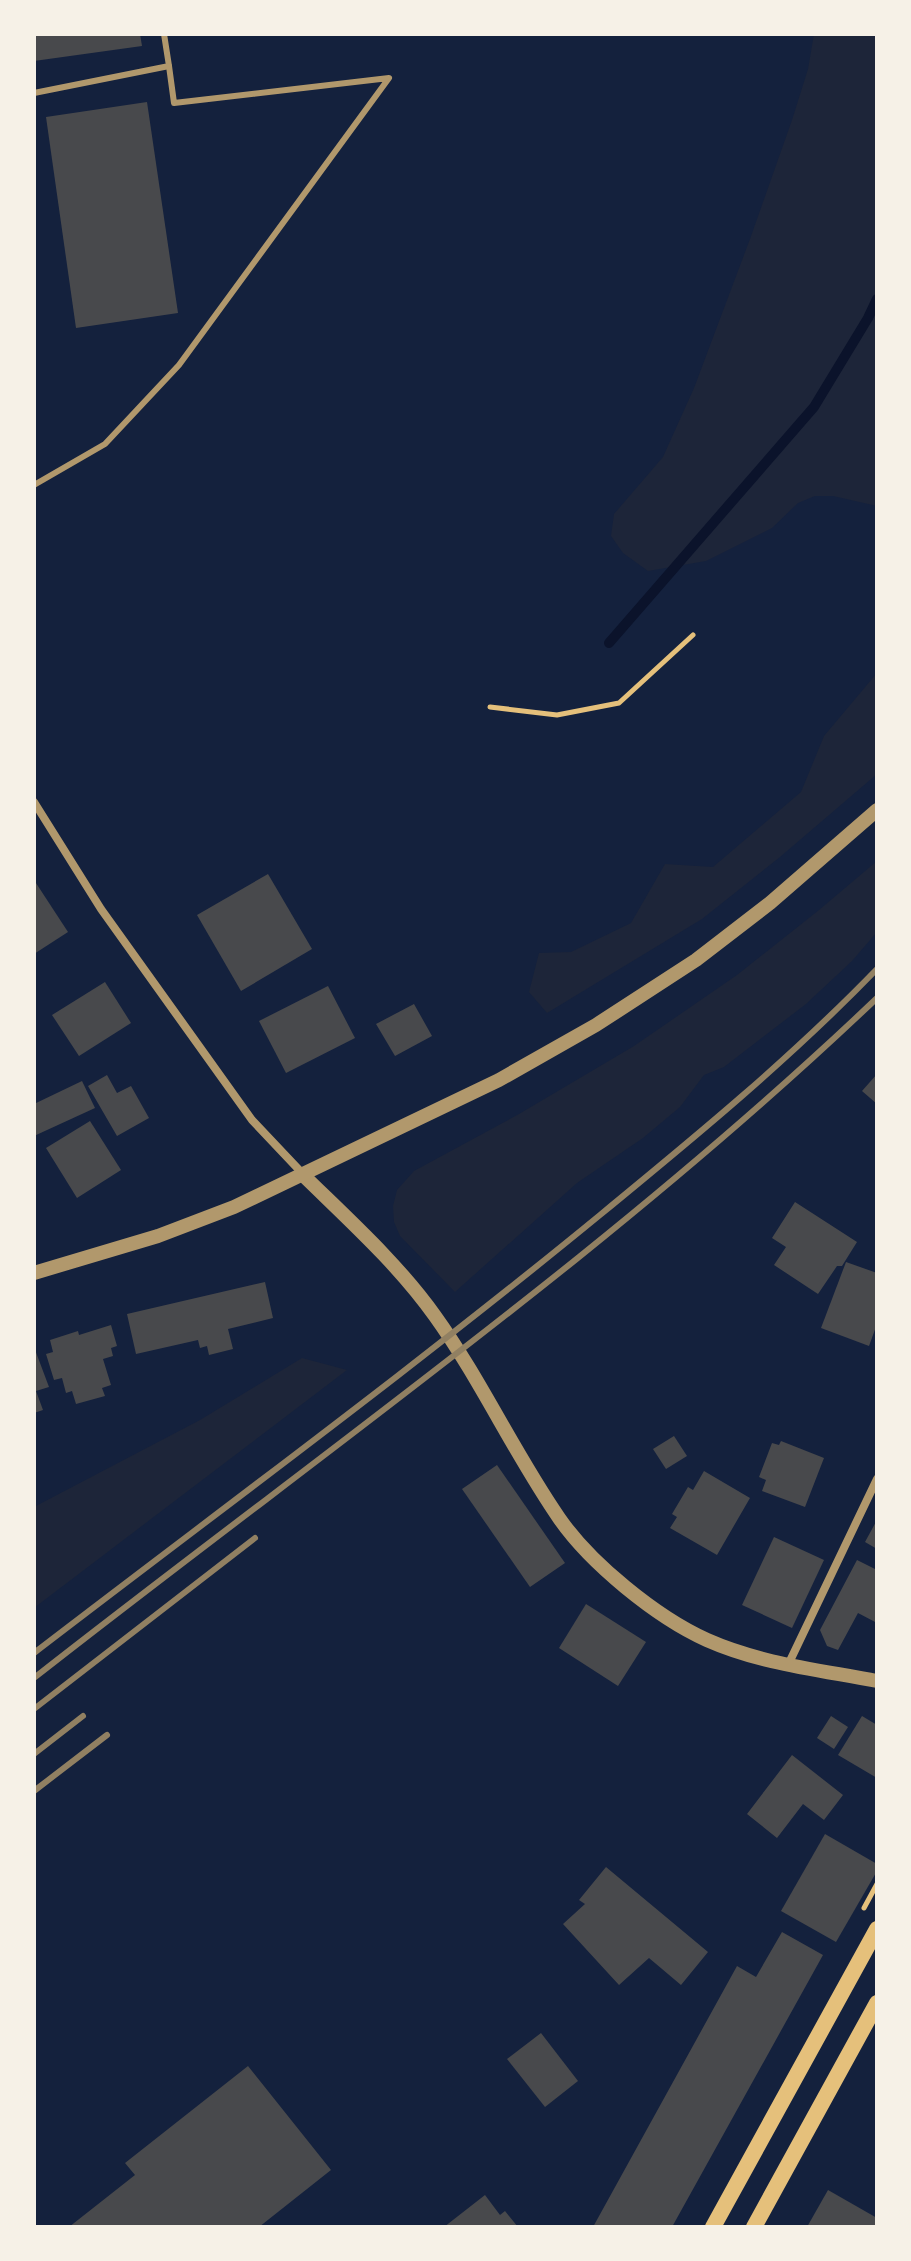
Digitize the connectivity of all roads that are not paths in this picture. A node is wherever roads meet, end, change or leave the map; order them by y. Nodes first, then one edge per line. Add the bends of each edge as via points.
1 (164, 34) edge
2 (169, 66) junction
3 (34, 93) edge
4 (34, 485) edge
5 (34, 802) edge
6 (877, 810) edge
7 (303, 1175) junction
8 (34, 1273) edge
9 (877, 1479) edge
10 (788, 1666) junction
11 (877, 1681) edge
12 (877, 1929) edge
13 (877, 2003) edge
14 (713, 2227) edge
15 (754, 2227) edge

1 - 2 lane
2 - 3 lane
2 - 4 lane via 174,103 389,78 179,365 105,444
5 - 7 street via 101,909 252,1120
6 - 7 street via 696,960 596,1025 499,1080
7 - 8 street via 158,1236
7 - 10 street via 435,1317 560,1519 597,1562 639,1597 705,1639
9 - 10 street
10 - 11 street
12 - 14 main road
13 - 15 main road

